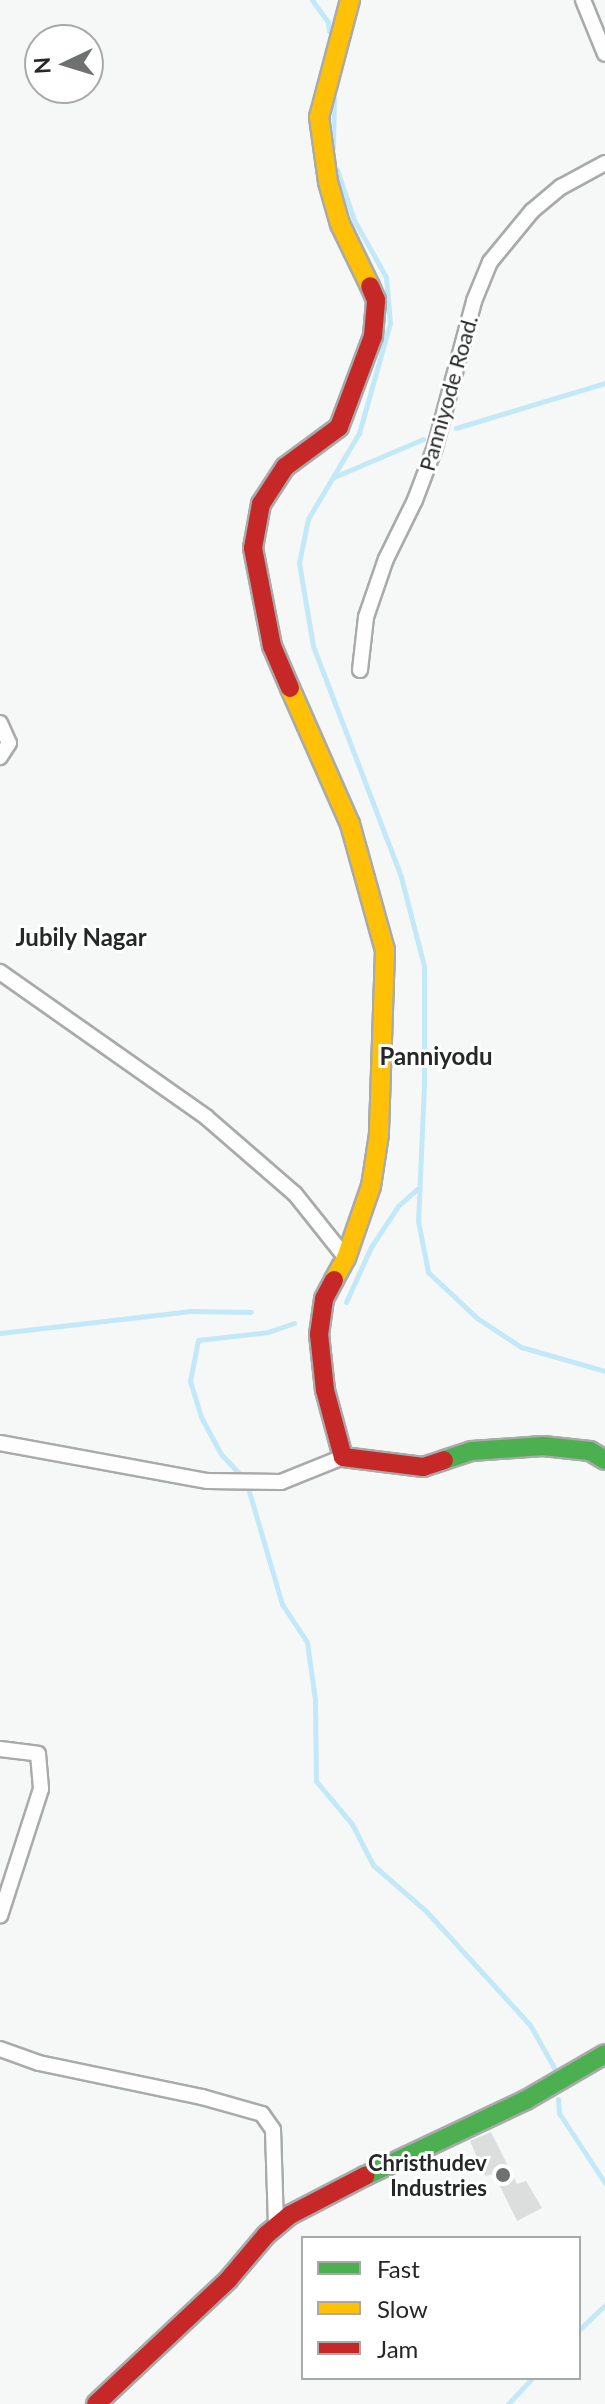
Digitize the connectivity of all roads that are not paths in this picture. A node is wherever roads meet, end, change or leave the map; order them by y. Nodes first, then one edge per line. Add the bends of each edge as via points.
1 (350, 0) edge
2 (583, 0) edge
3 (605, 54) edge
4 (605, 163) edge
5 (360, 670) dead end
6 (0, 723) edge
7 (0, 757) edge
8 (0, 972) edge
9 (346, 1258) junction
10 (0, 1443) edge
11 (343, 1457) junction
12 (605, 1460) edge
13 (0, 1749) edge
14 (0, 1916) edge
15 (0, 2049) edge
16 (605, 2054) edge
17 (276, 2225) junction
18 (96, 2404) edge

1 - 9 street via 319,117 340,224 376,300 373,336 339,427 285,467 261,504 253,548 272,646 350,824 385,950 379,1134 371,1186
2 - 3 street
4 - 5 street, Panniyode Road. via 561,187 532,211 490,262 474,301 435,447 366,617
6 - 7 street via 9,743
8 - 9 street via 206,1117 295,1194
9 - 11 street via 324,1299 319,1334 325,1390
10 - 11 street via 208,1481 281,1482
11 - 12 street via 423,1467 472,1451 543,1446 590,1451
13 - 14 street via 38,1754 41,1789
15 - 17 street via 39,2063 262,2114 273,2130
16 - 17 street via 526,2100 395,2160
17 - 18 street via 228,2280

